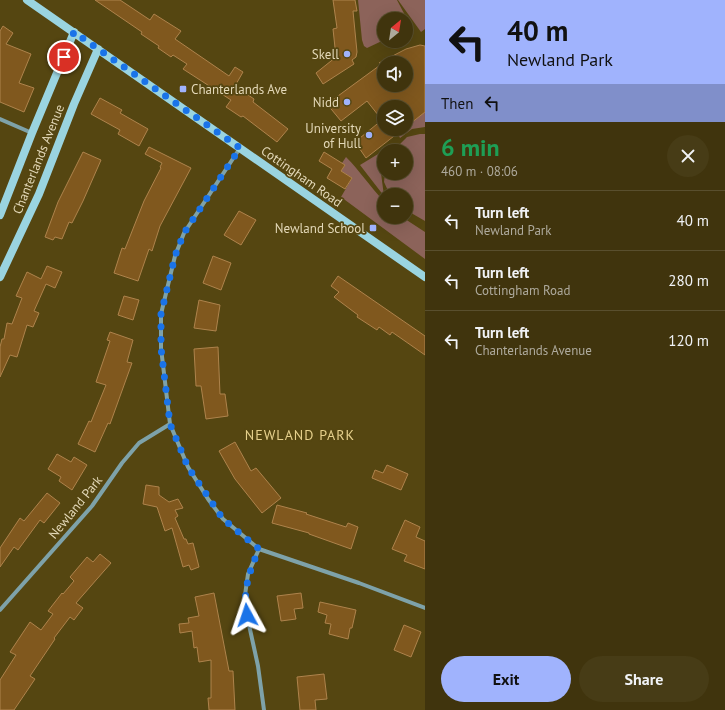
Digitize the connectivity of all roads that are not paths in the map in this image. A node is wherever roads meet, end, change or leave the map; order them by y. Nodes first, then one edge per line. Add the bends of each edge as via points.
1 (27, 0) edge
2 (74, 32) junction
3 (98, 49) junction
4 (0, 119) edge
5 (32, 133) junction
6 (240, 148) junction
7 (0, 215) edge
8 (0, 277) edge
9 (425, 277) edge
10 (170, 424) junction
11 (259, 549) junction
12 (425, 608) edge
13 (0, 610) edge
14 (264, 710) edge

1 - 2 main road, Cottingham Road
2 - 3 main road, Cottingham Road
2 - 5 main road, Chanterlands Avenue
3 - 6 main road, Cottingham Road
3 - 8 main road, Chanterlands Avenue via 39,194
4 - 5 street
5 - 7 main road, Chanterlands Avenue
6 - 9 main road, Cottingham Road
6 - 10 street via 184,233 175,256 161,314 161,348
10 - 11 street via 188,467 208,499 223,519
10 - 13 street, Newland Park via 139,443 122,462 92,506
11 - 12 street
11 - 14 street via 248,574 244,602 258,666

